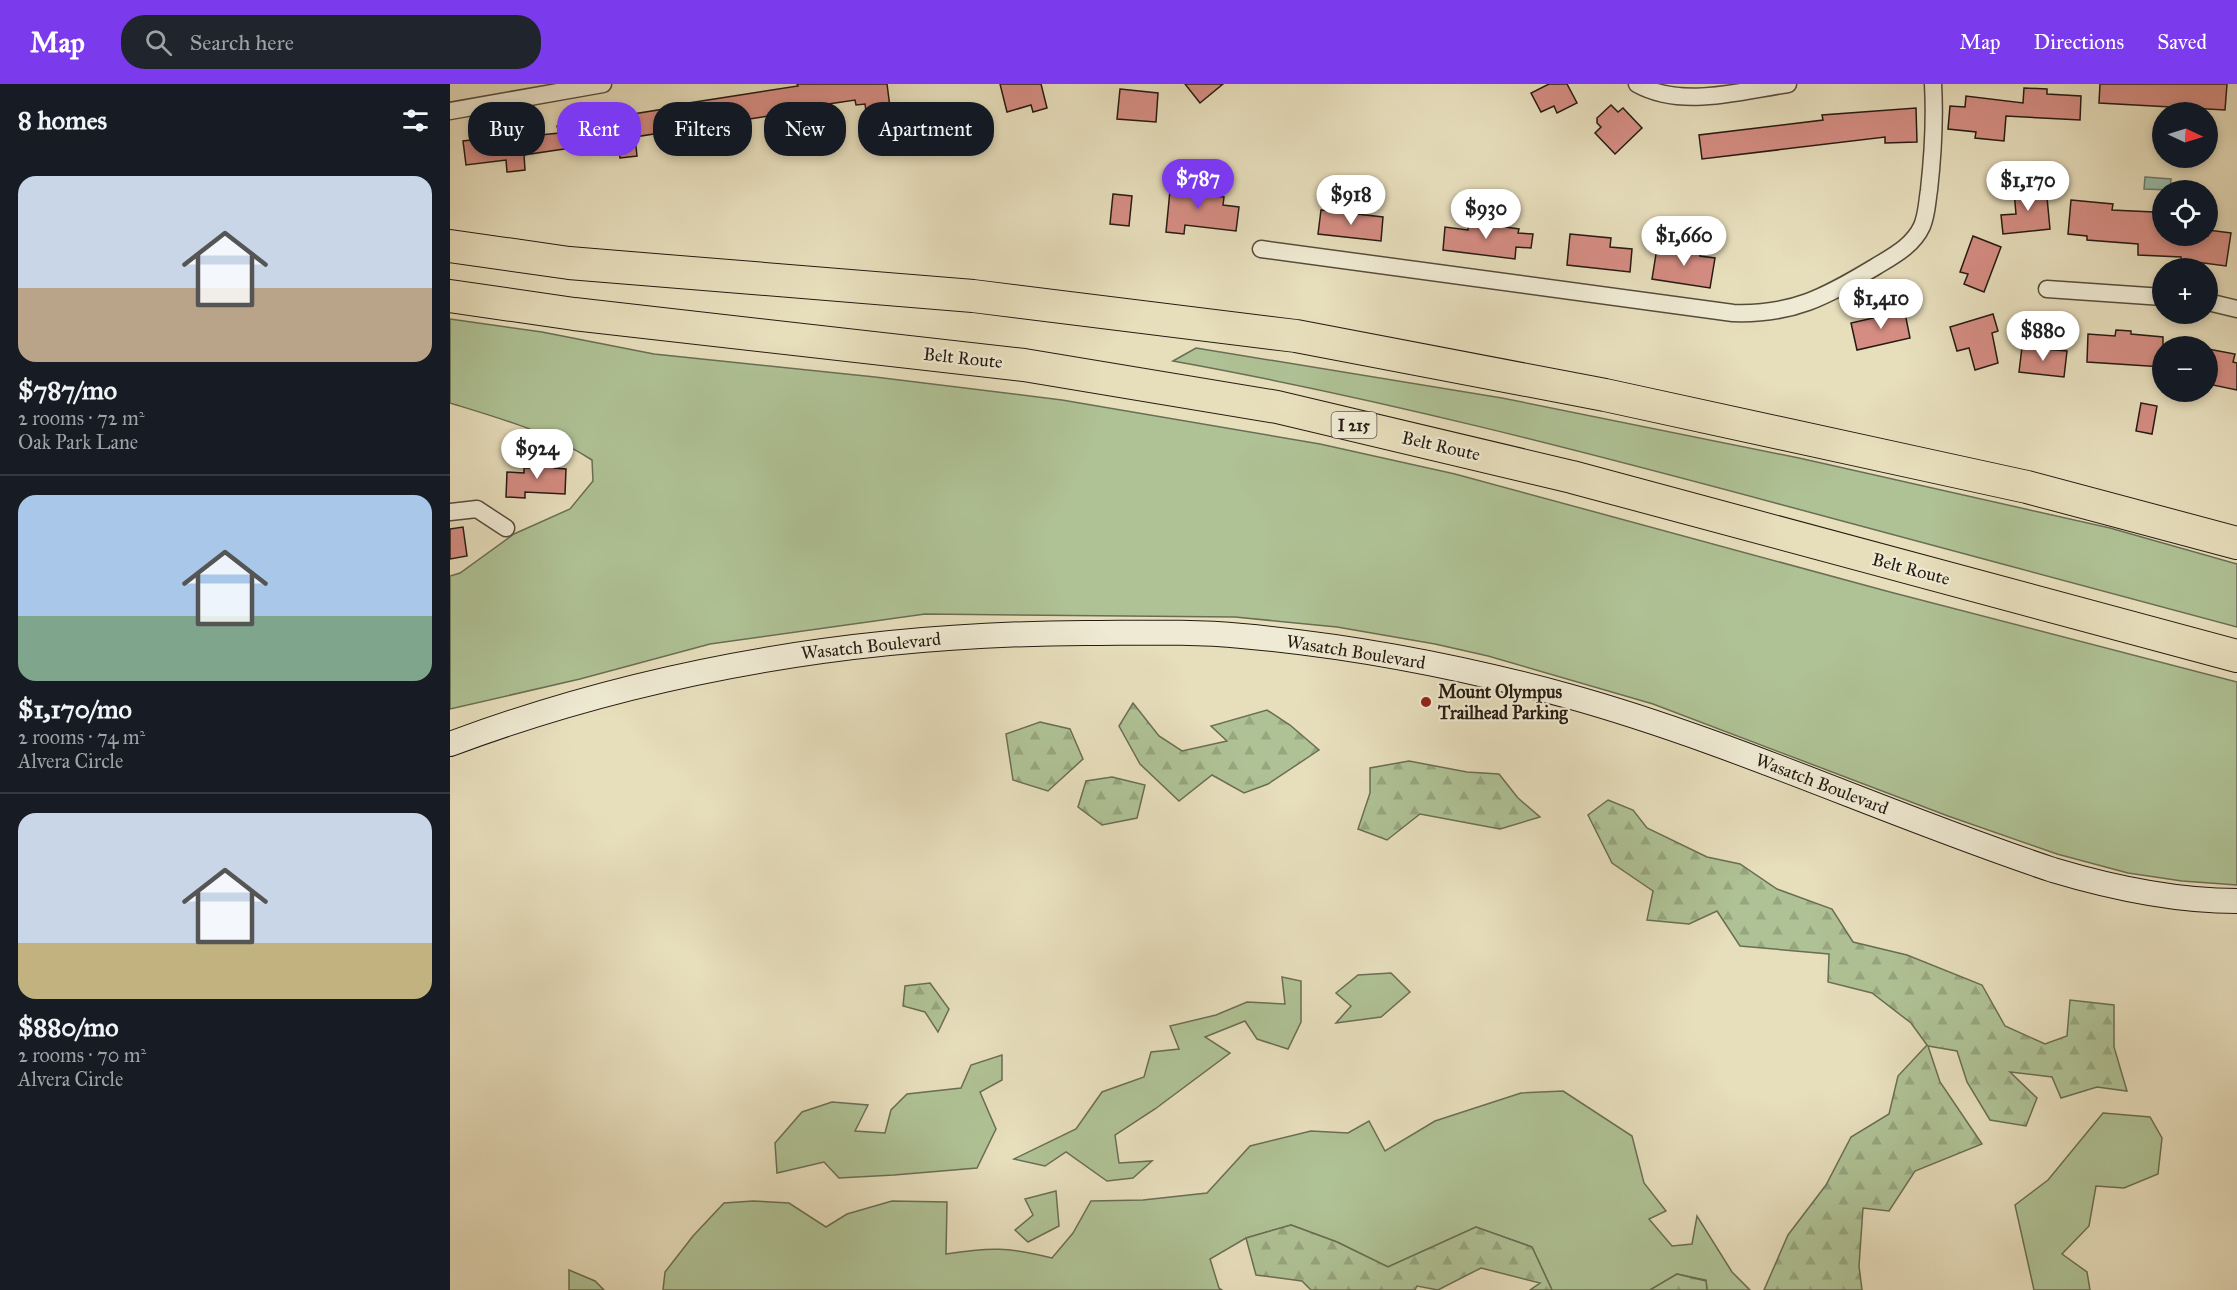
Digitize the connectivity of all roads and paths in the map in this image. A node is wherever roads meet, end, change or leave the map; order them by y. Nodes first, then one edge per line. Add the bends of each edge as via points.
1 (603, 84) edge
2 (1637, 84) edge
3 (1788, 84) edge
4 (1933, 84) edge
5 (450, 111) edge
6 (450, 246) edge
7 (1261, 249) dead end
8 (2047, 289) dead end
9 (450, 296) edge
10 (2152, 296) edge
11 (2218, 304) edge
12 (2237, 309) edge
13 (450, 512) edge
14 (506, 528) dead end
15 (2237, 543) edge
16 (2237, 656) edge
17 (450, 744) edge
18 (2237, 901) edge

1 - 5 street
2 - 3 street via 1682,96
4 - 7 street via 1933,158 1925,217 1917,234 1905,248 1843,286 1790,309 1733,313
6 - 15 highway via 569,263 973,296 1296,336 1605,395 2027,487
8 - 10 street
9 - 16 highway, Belt Route / I 215 via 574,315 1024,365 1277,407 1572,477
11 - 12 street
13 - 14 street via 477,509
17 - 18 street, Wasatch Boulevard via 543,711 657,680 833,648 1030,633 1239,635 1396,657 1568,696 1684,733 2053,870 2154,894

